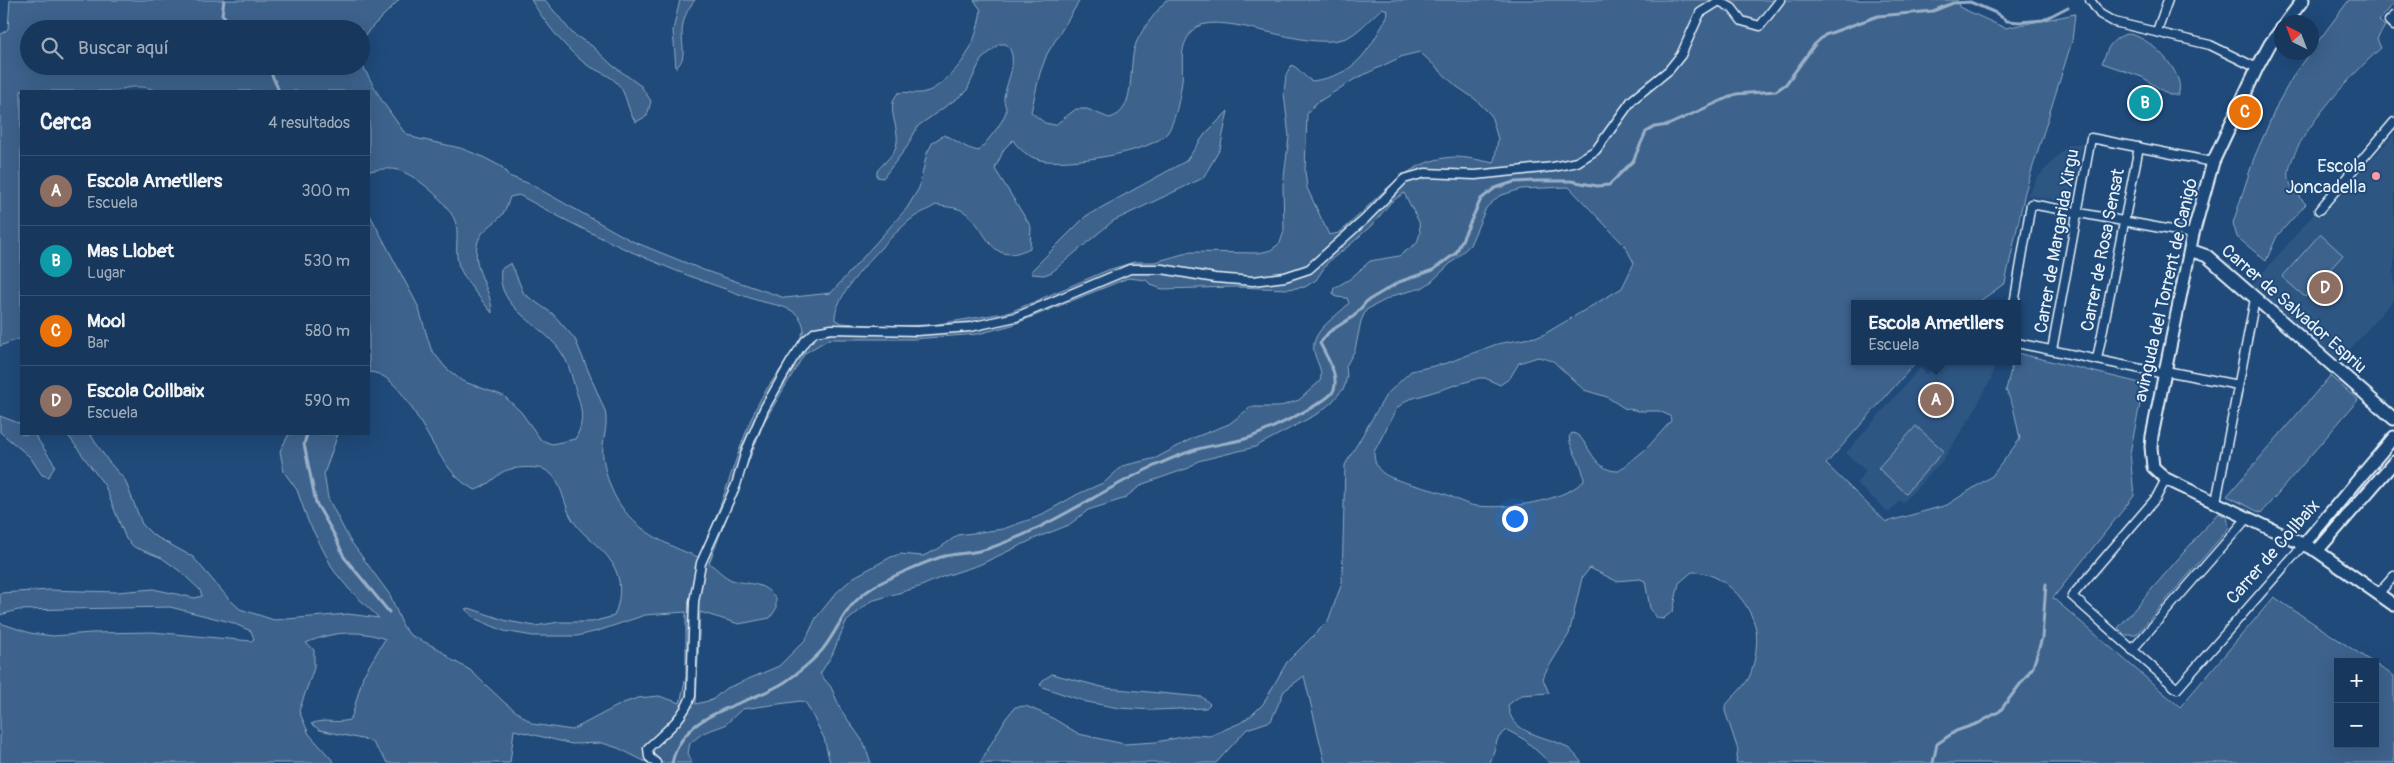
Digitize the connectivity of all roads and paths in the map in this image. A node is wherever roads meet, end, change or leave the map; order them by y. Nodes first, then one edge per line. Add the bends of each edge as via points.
1 (1780, 0) edge
2 (2090, 0) edge
3 (2168, 0) edge
4 (2303, 0) edge
5 (2291, 15) edge
6 (2157, 31) junction
7 (2274, 39) edge
8 (2257, 68) junction
9 (2394, 122) edge
10 (2139, 147) junction
11 (2213, 162) junction
12 (2319, 210) dead end
13 (2078, 213) junction
14 (2124, 221) junction
15 (2193, 234) junction
16 (2190, 250) junction
17 (2255, 299) junction
18 (2015, 300) edge
19 (2021, 344) edge
20 (2052, 350) junction
21 (2097, 359) junction
22 (2165, 372) junction
23 (2238, 385) junction
24 (2394, 419) edge
25 (2394, 437) edge
26 (2394, 462) edge
27 (2166, 478) junction
28 (2216, 502) junction
29 (2248, 517) junction
30 (2304, 544) junction
31 (2318, 551) junction
32 (2394, 576) edge
33 (2378, 594) junction
34 (2394, 605) edge
35 (2132, 650) junction
36 (656, 763) edge

1 - 36 street via 1760,26 1742,21 1732,8 1719,1 1700,13 1670,70 1632,100 1596,150 1578,162 1475,175 1425,173 1404,179 1309,269 1285,278 1253,281 1130,268 1016,317 970,327 815,332 792,360 764,409 736,485 701,563 694,602 691,696 687,708 676,722 648,748 648,757
2 - 6 street via 2100,14 2114,22
3 - 6 street
4 - 5 street
6 - 8 street via 2210,45
7 - 8 street, avinguda del Torrent de Canigó
8 - 11 street, avinguda del Torrent de Canigó
9 - 12 street
10 - 11 street
10 - 13 street, Carrer de Margarida Xirgu via 2092,138
10 - 14 street, Carrer de Rosa Sensat
11 - 15 street, avinguda del Torrent de Canigó
13 - 14 street
13 - 18 street via 2031,204
13 - 20 street, Carrer de Margarida Xirgu
14 - 15 street
14 - 21 street, Carrer de Rosa Sensat
15 - 16 street, avinguda del Torrent de Canigó
16 - 17 street, Carrer de Salvador Espriu via 2207,256
16 - 22 street, avinguda del Torrent de Canigó
17 - 23 street
17 - 24 street, Carrer de Salvador Espriu
19 - 20 street
20 - 21 street
21 - 22 street
22 - 23 street
22 - 27 street, avinguda del Torrent de Canigó via 2151,447 2153,467
23 - 28 street
25 - 30 street, Carrer de Collbaix
26 - 31 street, Carrer de Collbaix
27 - 28 street
27 - 35 street via 2156,498 2072,596
28 - 29 street
29 - 30 street
29 - 35 street
30 - 31 street
30 - 35 street, Carrer de Collbaix via 2177,689
31 - 33 street
32 - 33 street
33 - 34 street

